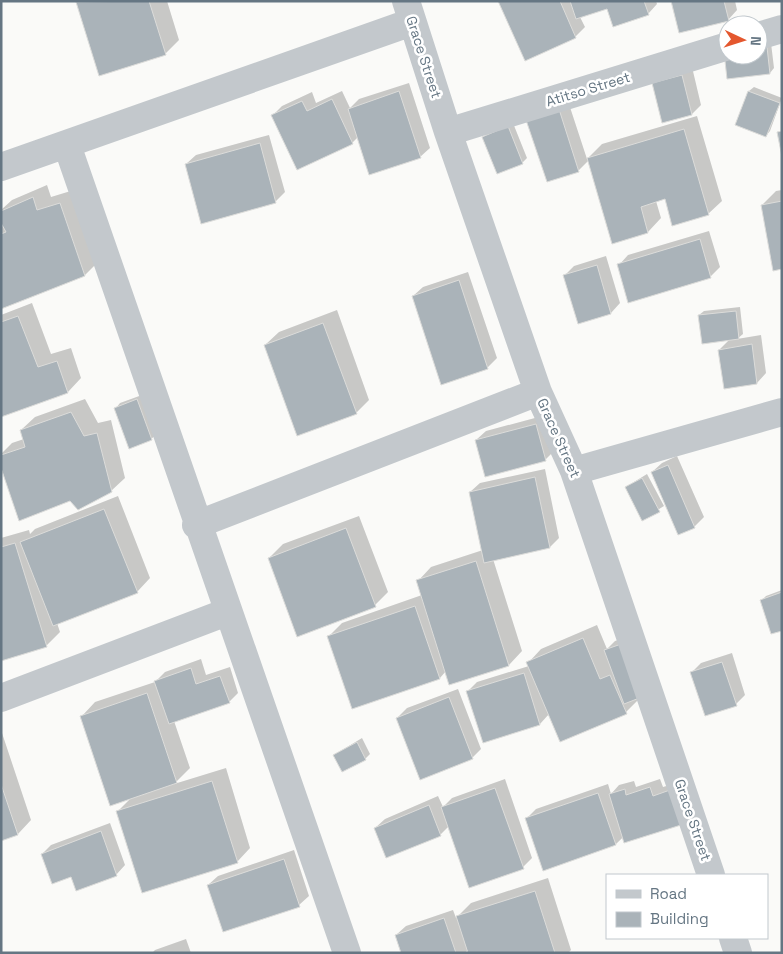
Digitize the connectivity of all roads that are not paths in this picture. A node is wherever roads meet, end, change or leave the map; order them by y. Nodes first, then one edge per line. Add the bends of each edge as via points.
1 (410, 12) edge
2 (782, 29) edge
3 (768, 33) edge
4 (718, 49) edge
5 (448, 132) junction
6 (67, 145) junction
7 (1, 167) edge
8 (538, 392) junction
9 (782, 412) edge
10 (574, 470) junction
11 (196, 525) junction
12 (227, 612) junction
13 (1, 698) edge
14 (711, 874) edge
15 (733, 939) edge
16 (346, 953) edge
17 (738, 953) edge

1 - 5 street, Grace Street
1 - 6 street
2 - 3 street
4 - 5 street, Atitso Street
5 - 8 street, Grace Street
6 - 7 street
6 - 11 street
8 - 10 street, Grace Street
8 - 11 street
9 - 10 street
10 - 14 street, Grace Street
11 - 12 street
12 - 13 street
12 - 16 street
15 - 17 street

